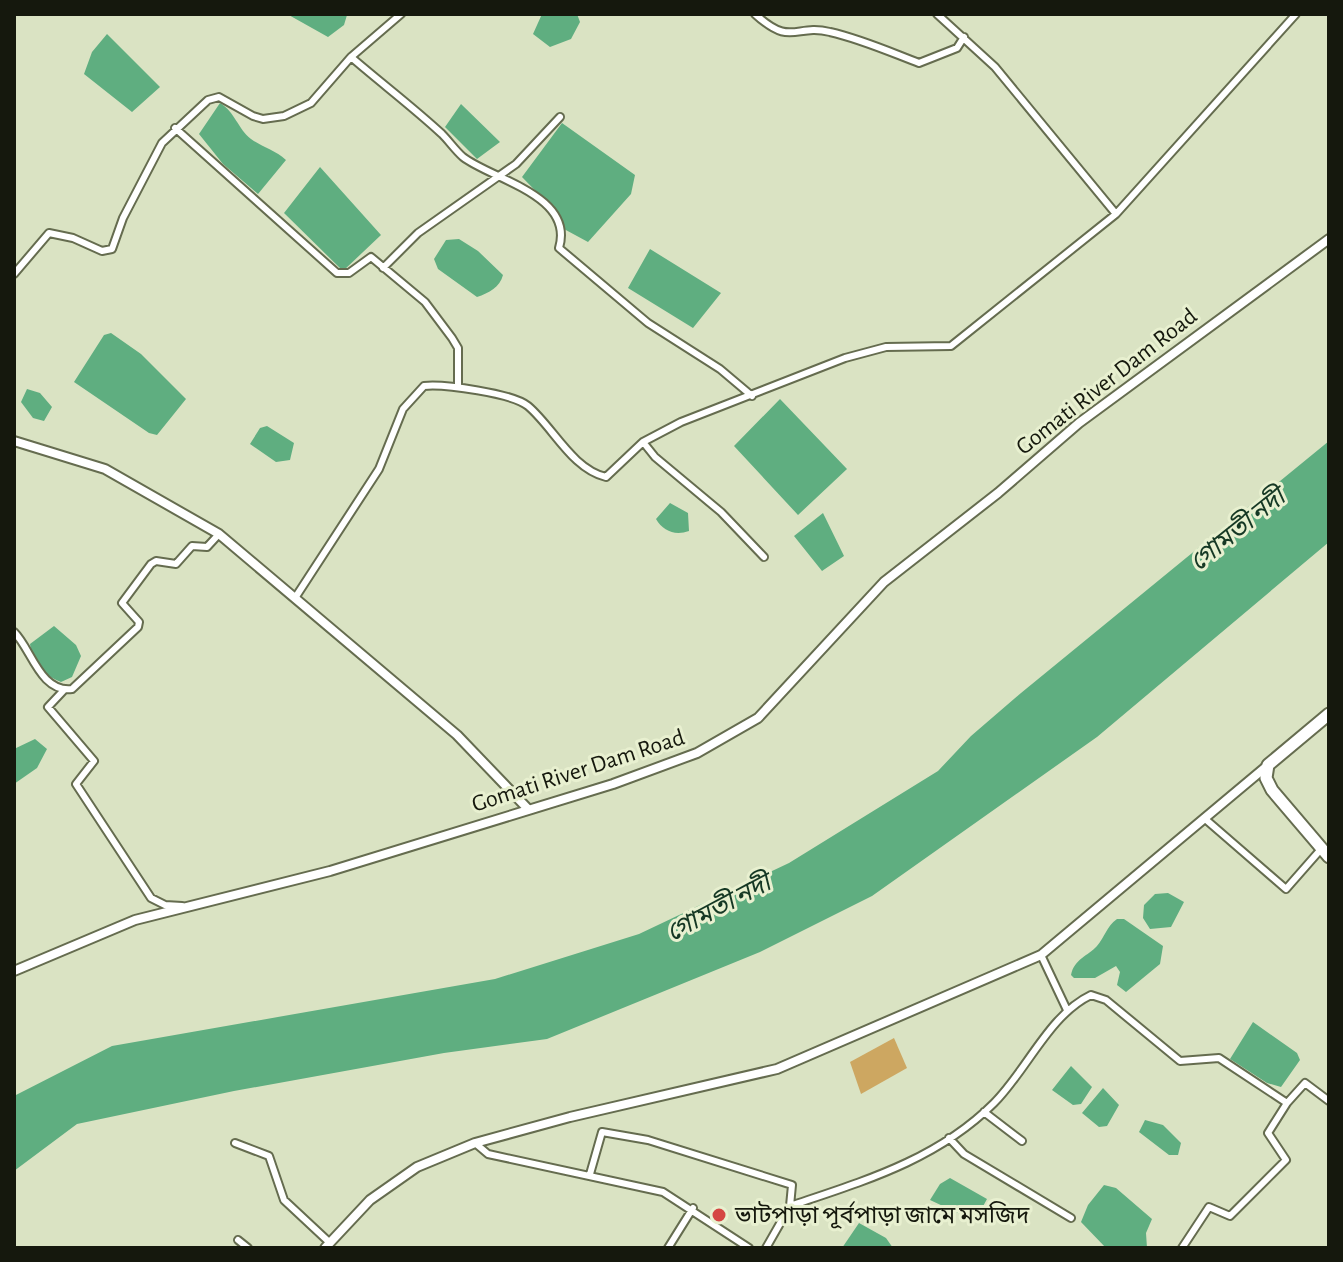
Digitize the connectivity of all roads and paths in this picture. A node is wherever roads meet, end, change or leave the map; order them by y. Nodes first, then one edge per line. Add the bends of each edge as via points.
1 (401, 14) edge
2 (755, 14) edge
3 (937, 14) edge
4 (1296, 14) edge
5 (964, 37) junction
6 (351, 57) junction
7 (560, 117) dead end
8 (175, 128) junction
9 (498, 174) junction
10 (1116, 214) junction
11 (1329, 239) edge
12 (383, 268) junction
13 (14, 274) edge
14 (458, 387) junction
15 (752, 396) junction
16 (14, 441) edge
17 (643, 442) junction
18 (219, 534) junction
19 (764, 557) dead end
20 (295, 598) junction
21 (14, 632) edge
22 (64, 690) junction
23 (1329, 714) edge
24 (1268, 765) junction
25 (528, 809) junction
26 (1204, 818) junction
27 (1326, 852) edge
28 (182, 906) junction
29 (1041, 955) junction
30 (14, 971) edge
31 (1067, 1010) junction
32 (1329, 1101) edge
33 (1287, 1103) junction
34 (984, 1112) junction
35 (949, 1138) junction
36 (1022, 1141) dead end
37 (235, 1143) dead end
38 (475, 1143) junction
39 (590, 1174) junction
40 (790, 1206) junction
41 (693, 1208) junction
42 (1071, 1218) dead end
43 (238, 1240) dead end
44 (327, 1245) edge
45 (248, 1248) edge
46 (668, 1248) edge
47 (749, 1248) edge
48 (766, 1248) edge
49 (1182, 1248) edge

1 - 6 street
2 - 5 street via 773,30 794,35 824,30 919,63 957,48
3 - 5 street
4 - 10 street
5 - 10 street
6 - 8 street via 311,103 284,116 263,119 214,97
6 - 9 street via 464,158
7 - 9 street via 522,159
8 - 12 street via 337,273 349,273 371,257
8 - 13 street via 153,160 112,249 102,251 49,233
9 - 12 street via 418,233
9 - 15 street via 517,182 555,217 561,231 559,248 570,260
10 - 15 street via 951,346 886,347
11 - 25 street, Gomati River Dam Road via 1115,394 884,582 758,718 664,767
12 - 14 street via 425,302 458,348
14 - 17 street via 527,405 594,474 606,477
14 - 20 street via 424,386 403,409 379,469
15 - 17 street
16 - 18 street via 105,469
17 - 19 street
18 - 20 street
18 - 22 street via 207,547 192,546 176,564 151,564 122,603 138,627 88,676
20 - 25 street via 457,735
21 - 22 street via 40,671
22 - 28 street via 48,707 94,761 76,784 151,898
23 - 24 highway
24 - 26 street
24 - 27 highway via 1266,778 1272,790
25 - 28 street, Gomati River Dam Road via 330,871
26 - 27 street via 1286,889
26 - 29 street
28 - 30 street, Gomati River Dam Road via 94,935
29 - 31 street
29 - 38 street via 777,1069
31 - 33 street via 1095,994 1178,1059 1219,1058
31 - 34 street
32 - 33 street via 1305,1083
33 - 49 street via 1268,1133 1286,1160 1230,1216 1209,1207
34 - 35 street
34 - 36 street
35 - 40 street via 890,1173
35 - 42 street via 964,1154
37 - 44 street via 269,1156 284,1200
38 - 39 street via 488,1154
38 - 44 street via 417,1167 370,1200
39 - 40 street via 602,1132 648,1140 792,1185
39 - 41 street via 663,1192
40 - 48 street
41 - 46 street
41 - 47 street
43 - 45 street

